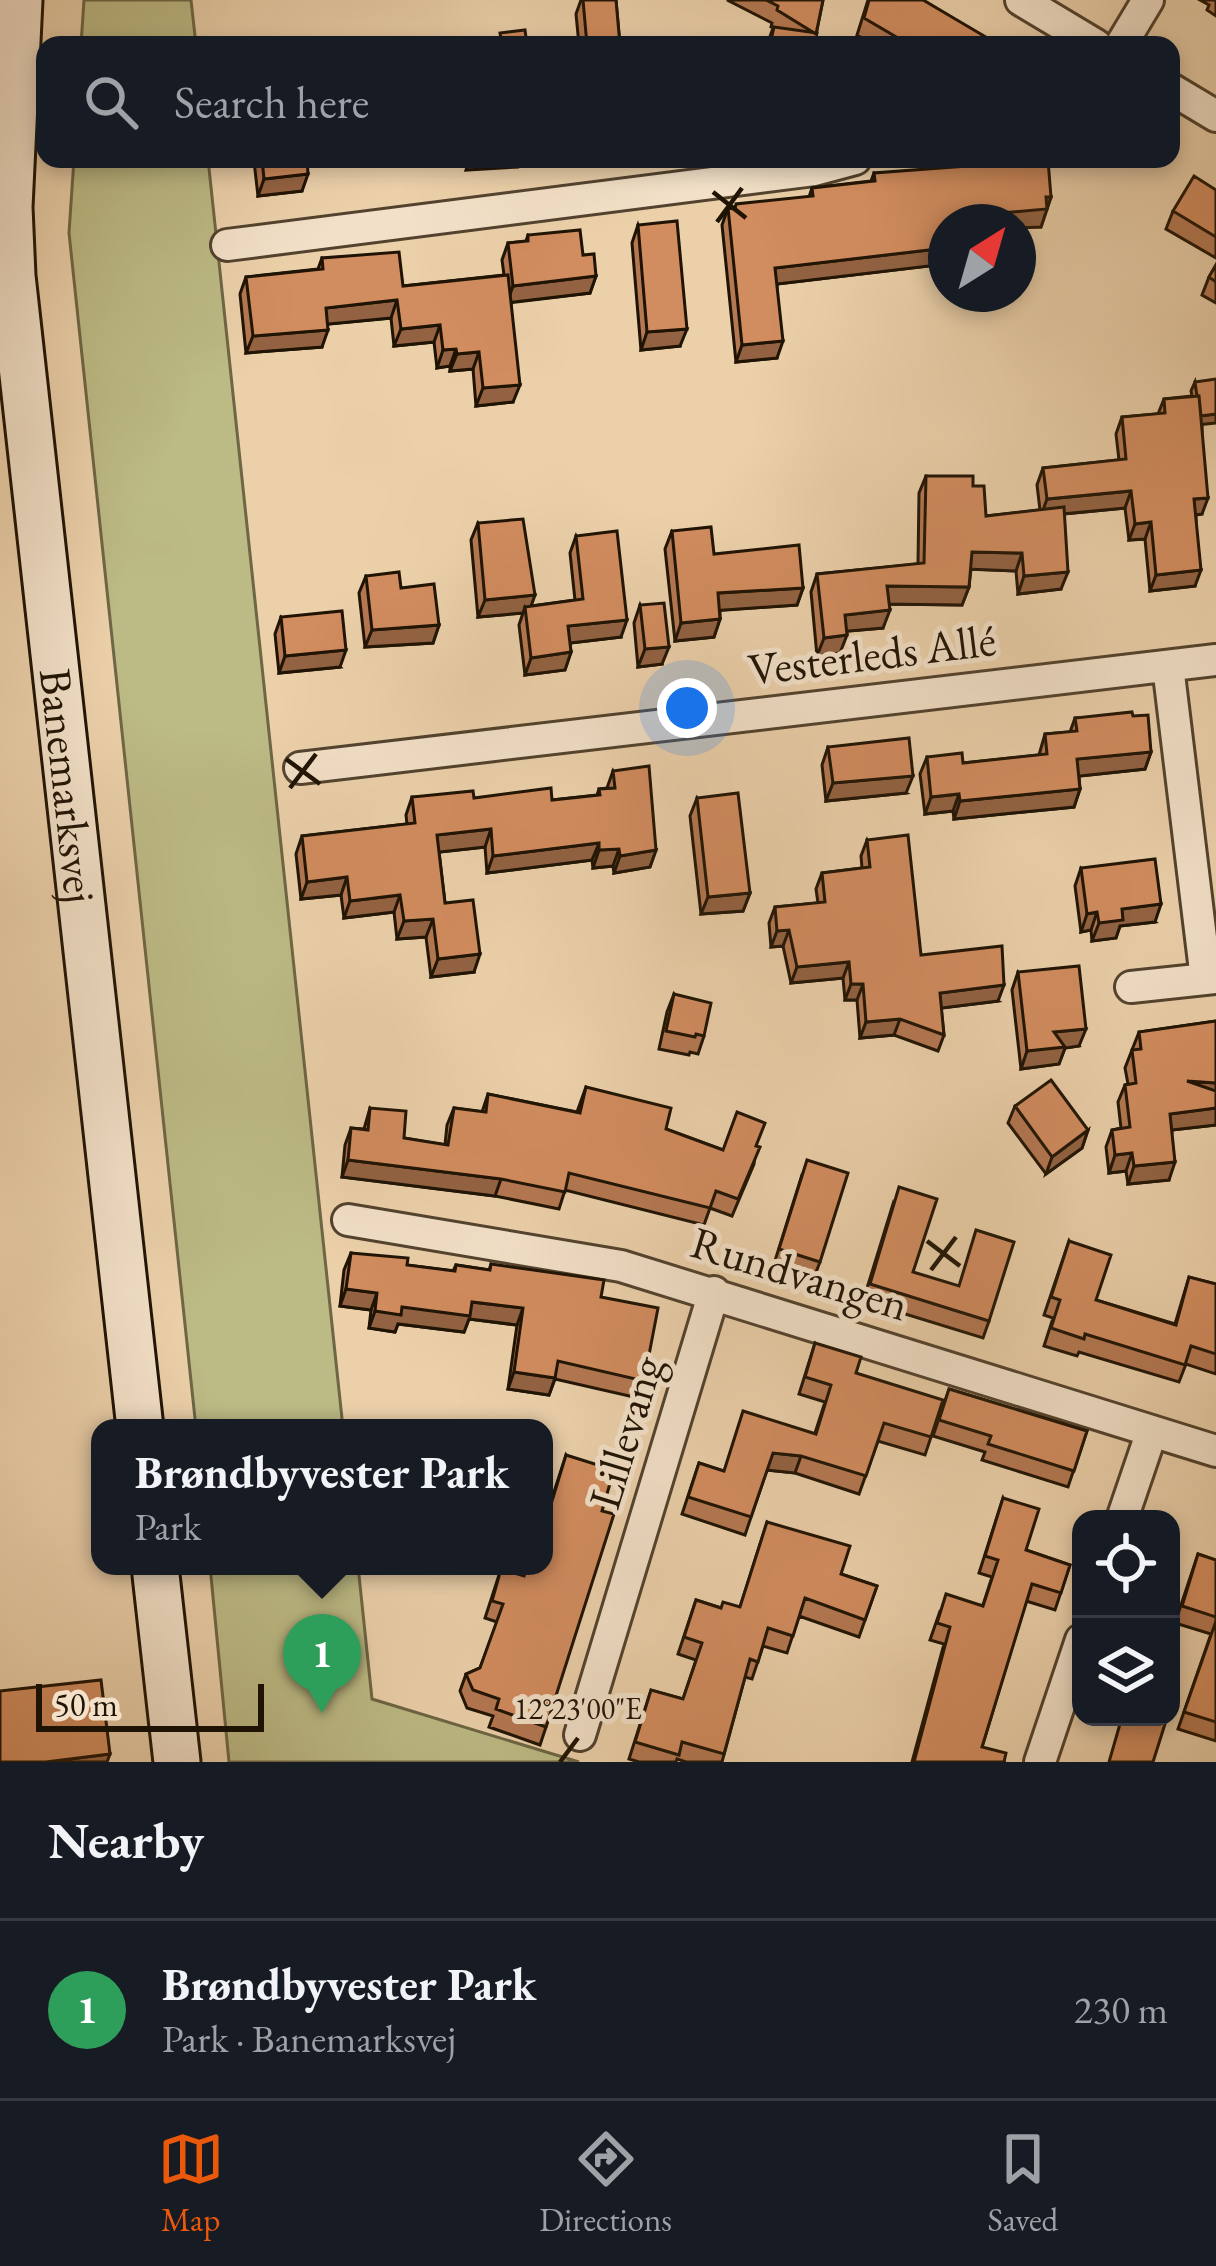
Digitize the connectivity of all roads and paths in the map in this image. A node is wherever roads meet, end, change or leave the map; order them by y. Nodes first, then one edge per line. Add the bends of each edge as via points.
1 (19, 0) edge
2 (1021, 0) edge
3 (1148, 0) edge
4 (1081, 36) edge
5 (1126, 36) edge
6 (1180, 94) edge
7 (1216, 116) edge
8 (821, 168) edge
9 (4, 207) edge
10 (227, 245) dead end
11 (1216, 660) edge
12 (1168, 666) junction
13 (300, 768) dead end
14 (1211, 979) edge
15 (1131, 986) dead end
16 (348, 1220) dead end
17 (714, 1292) junction
18 (139, 1419) edge
19 (1152, 1431) junction
20 (1216, 1451) edge
21 (1125, 1510) edge
22 (156, 1575) edge
23 (1072, 1667) edge
24 (580, 1735) dead end
25 (177, 1762) edge
26 (1040, 1762) edge

1 - 9 street, Banemarksvej
2 - 4 street
3 - 5 street
6 - 7 street
8 - 10 street
9 - 18 street, Banemarksvej
11 - 12 street, Vesterleds Allé
12 - 13 street, Vesterleds Allé
12 - 14 street
14 - 15 street
16 - 17 street, Rundvangen via 600,1262
17 - 19 street, Rundvangen
17 - 24 street, Lillevang
19 - 20 street, Rundvangen
19 - 21 street
22 - 25 street
23 - 26 street

